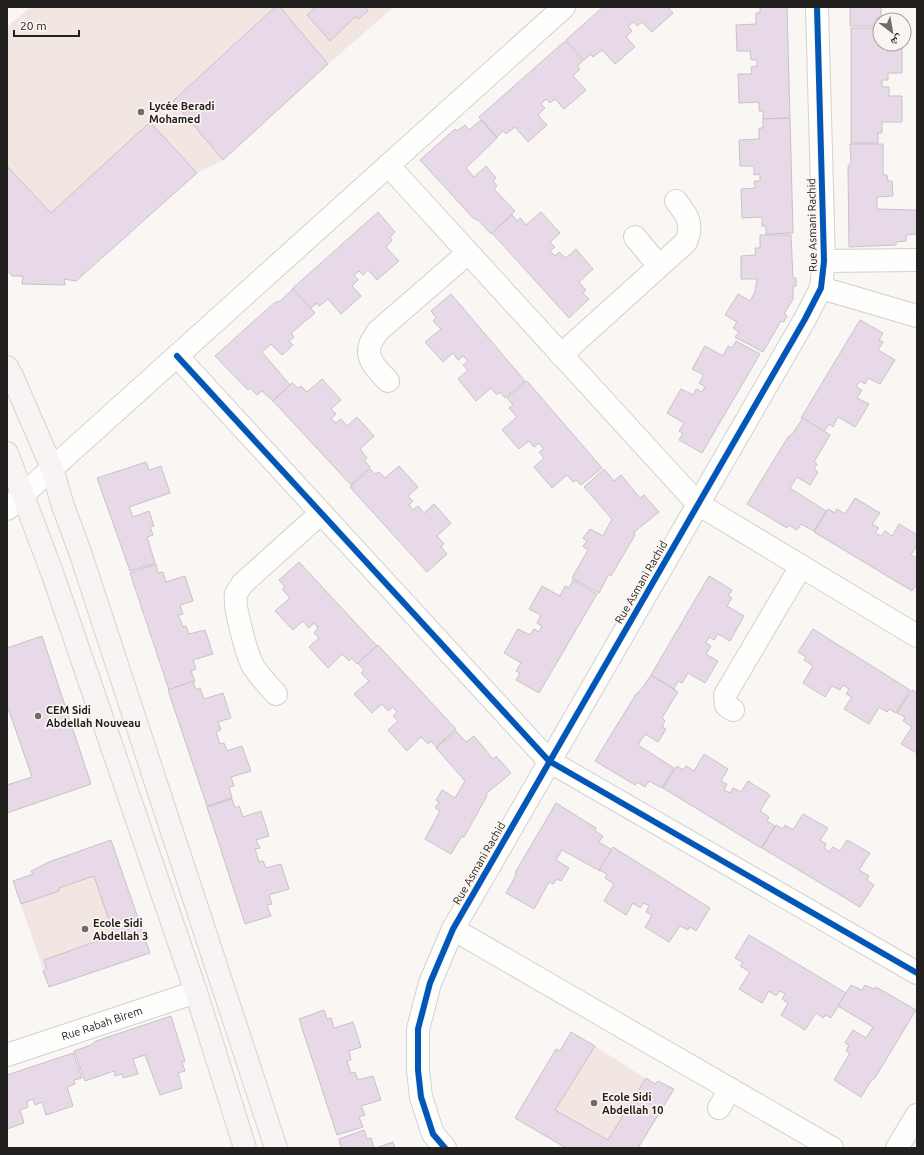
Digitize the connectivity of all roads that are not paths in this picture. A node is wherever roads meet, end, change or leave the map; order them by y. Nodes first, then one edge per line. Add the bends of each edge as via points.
1 (564, 7) edge
2 (815, 9) edge
3 (388, 165) junction
4 (676, 201) dead end
5 (635, 237) dead end
6 (468, 253) junction
7 (917, 260) edge
8 (824, 261) junction
9 (659, 266) junction
10 (821, 288) junction
11 (917, 316) edge
12 (561, 355) junction
13 (177, 356) junction
14 (9, 376) edge
15 (388, 381) dead end
16 (7, 453) edge
17 (52, 468) junction
18 (24, 494) junction
19 (698, 504) junction
20 (7, 509) edge
21 (321, 513) junction
22 (800, 566) junction
23 (917, 636) edge
24 (276, 694) dead end
25 (733, 710) dead end
26 (549, 761) junction
27 (453, 929) junction
28 (917, 973) edge
29 (196, 992) junction
30 (7, 1054) edge
31 (730, 1089) junction
32 (719, 1108) dead end
33 (917, 1115) edge
34 (245, 1148) edge
35 (276, 1148) edge
36 (445, 1148) edge
37 (832, 1148) edge
38 (897, 1148) edge

1 - 3 street
2 - 8 street, Rue Asmani Rachid
3 - 6 street
3 - 13 street
4 - 9 street via 686,214 690,225 689,234 686,242
5 - 9 street
6 - 12 street
6 - 15 street via 378,332 369,346 369,357
7 - 8 street
8 - 10 street, Rue Asmani Rachid
9 - 12 street
10 - 11 street
10 - 19 street, Rue Asmani Rachid
12 - 19 street
13 - 17 street
13 - 21 street
14 - 17 main road
16 - 18 main road
17 - 18 street
17 - 35 main road
18 - 20 street
18 - 29 main road
19 - 22 street
19 - 26 street, Rue Asmani Rachid
21 - 24 street via 242,584 236,594 236,607 247,654 259,676
21 - 26 street
22 - 23 street
22 - 25 street via 725,695 726,705
26 - 27 street, Rue Asmani Rachid
26 - 28 street
27 - 31 street
27 - 36 street, Rue Asmani Rachid via 430,983 418,1029 421,1097 433,1134
29 - 30 street, Rue Rabah Birem
29 - 34 main road
31 - 32 street
31 - 37 street
33 - 38 street

